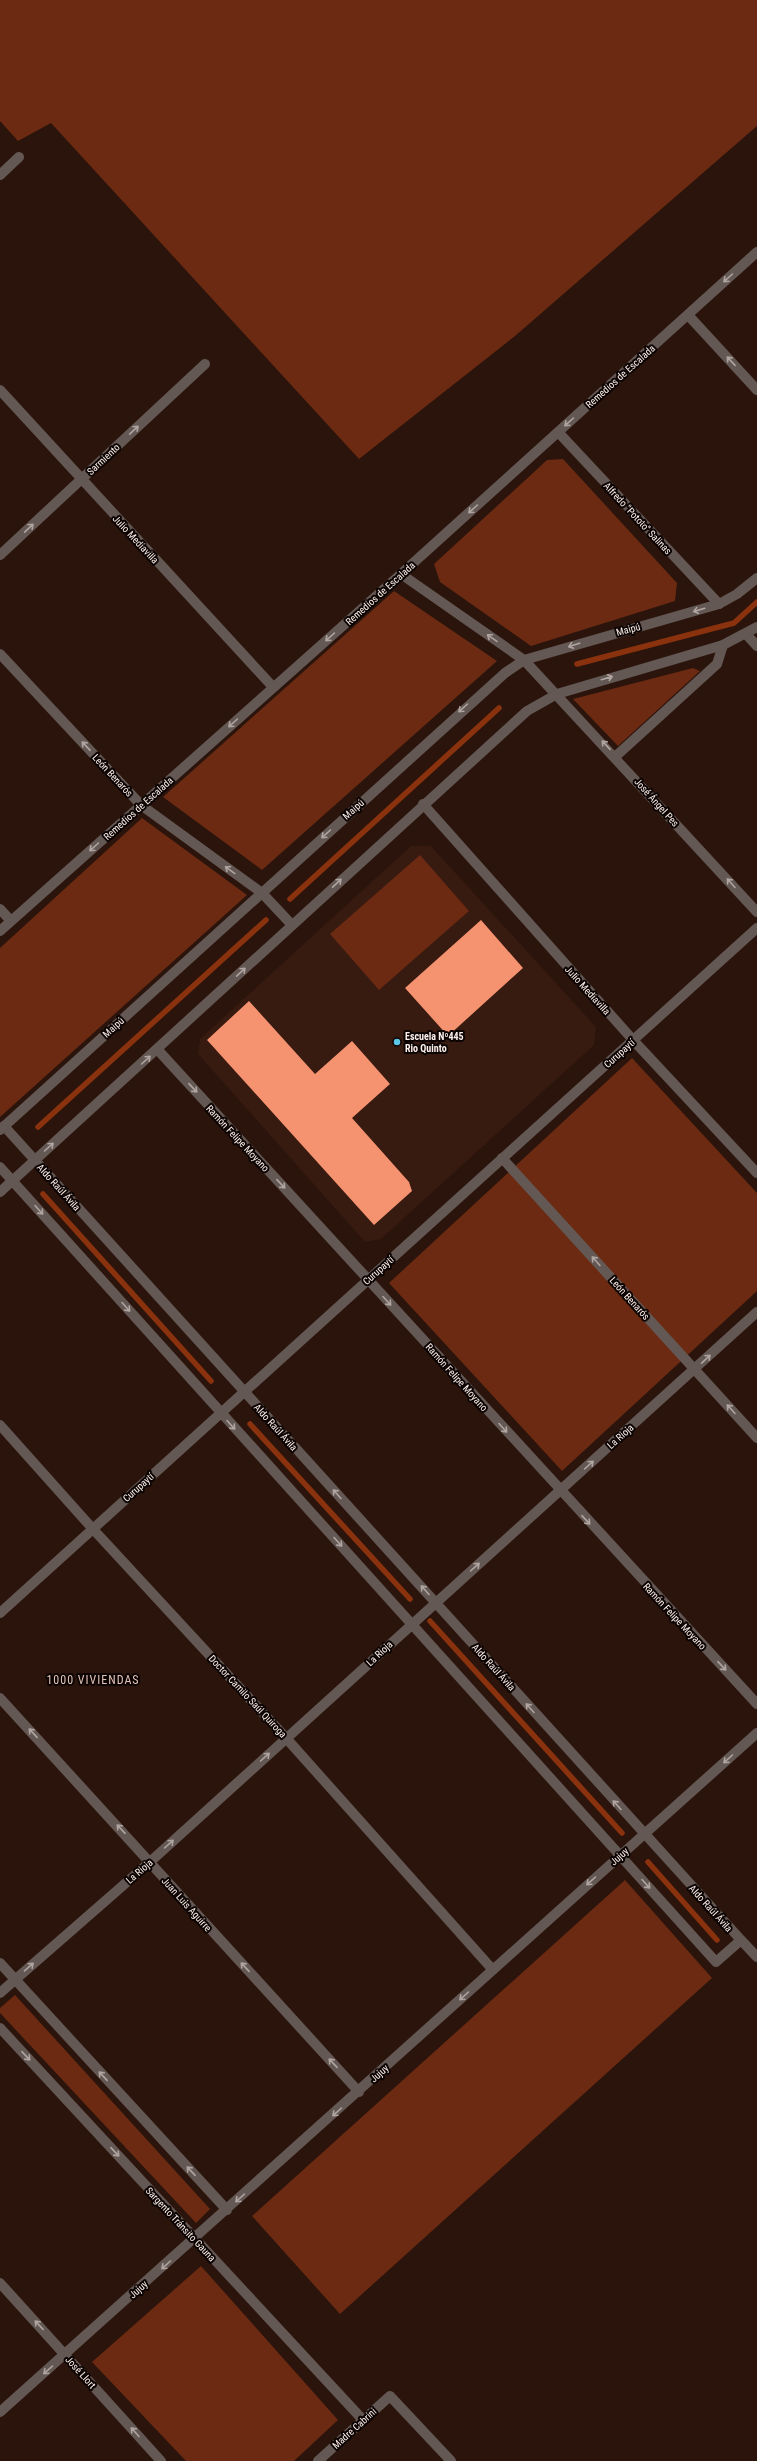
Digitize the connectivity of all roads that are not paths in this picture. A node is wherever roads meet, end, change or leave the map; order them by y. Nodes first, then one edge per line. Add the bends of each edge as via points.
1 (19, 157) dead end
2 (0, 175) edge
3 (757, 252) edge
4 (688, 315) junction
5 (205, 364) dead end
6 (0, 390) edge
7 (757, 390) edge
8 (558, 432) junction
9 (81, 480) junction
10 (0, 555) edge
11 (401, 574) junction
12 (757, 578) edge
13 (719, 604) junction
14 (757, 627) edge
15 (746, 634) junction
16 (723, 645) junction
17 (757, 646) edge
18 (0, 654) edge
19 (524, 660) junction
20 (273, 687) junction
21 (557, 694) junction
22 (616, 756) junction
23 (423, 804) junction
24 (141, 805) junction
25 (262, 893) junction
26 (0, 909) edge
27 (757, 912) edge
28 (11, 921) junction
29 (292, 925) junction
30 (757, 928) edge
31 (0, 931) edge
32 (633, 1040) junction
33 (157, 1049) junction
34 (2, 1128) edge
35 (502, 1158) junction
36 (35, 1160) junction
37 (0, 1167) edge
38 (757, 1173) edge
39 (13, 1181) junction
40 (0, 1192) edge
41 (368, 1280) junction
42 (757, 1312) edge
43 (695, 1369) junction
44 (243, 1391) junction
45 (220, 1412) junction
46 (0, 1425) edge
47 (757, 1438) edge
48 (560, 1491) junction
49 (92, 1528) junction
50 (436, 1603) junction
51 (0, 1613) edge
52 (412, 1623) junction
53 (0, 1698) edge
54 (757, 1704) edge
55 (757, 1733) edge
56 (286, 1738) junction
57 (643, 1834) junction
58 (620, 1855) junction
59 (151, 1861) junction
60 (741, 1940) junction
61 (757, 1957) edge
62 (0, 1963) edge
63 (493, 1970) junction
64 (15, 1980) junction
65 (0, 1993) edge
66 (0, 2028) edge
67 (359, 2092) junction
68 (227, 2210) junction
69 (195, 2238) junction
70 (0, 2283) edge
71 (65, 2354) junction
72 (0, 2412) edge
73 (363, 2420) junction
74 (161, 2461) edge
75 (318, 2461) edge
76 (451, 2461) edge

1 - 2 street
3 -> 4 street, Remedios de Escalada
7 -> 4 street
4 -> 8 street, Remedios de Escalada
9 -> 5 street, Sarmiento
6 - 9 street, Julio Mediavilla
8 -> 11 street, Remedios de Escalada
8 - 13 street, Alfredo "Pototo" Salinas
10 -> 9 street, Sarmiento
9 - 20 street, Julio Mediavilla
19 -> 11 street
11 -> 20 street, Remedios de Escalada
12 - 13 street, Maipú
13 -> 19 street, Maipú
14 - 15 street
15 - 16 street
15 - 17 street
21 -> 16 street
16 - 22 street via 717,664
24 -> 18 street, León Benarós
19 - 21 street, José Ángel Pes
19 -> 25 street, Maipú via 483,690
20 -> 24 street, Remedios de Escalada
22 -> 21 street, José Ángel Pes
21 - 23 street via 527,711
27 -> 22 street, José Ángel Pes
29 -> 23 street
23 - 32 street, Julio Mediavilla
25 -> 24 street, León Benarós
24 -> 28 street, Remedios de Escalada
25 - 29 street, León Benarós
25 - 34 street, Maipú
26 - 28 street
28 - 31 street, Remedios de Escalada
33 -> 29 street
30 - 32 street, Curupaytí
32 - 35 street, Curupaytí
32 - 38 street, Julio Mediavilla
36 -> 33 street
33 -> 41 street, Ramón Felipe Moyano
34 - 36 street, Aldo Raúl Ávila
35 - 41 street, Curupaytí
43 -> 35 street, León Benarós
36 - 39 street
36 - 44 street, Aldo Raúl Ávila
37 - 39 street, Aldo Raúl Ávila
39 - 40 street
39 -> 45 street, Aldo Raúl Ávila
41 - 44 street, Curupaytí
41 -> 48 street, Ramón Felipe Moyano
43 -> 42 street, La Rioja
47 -> 43 street, León Benarós
48 -> 43 street, La Rioja
44 - 45 street, Curupaytí
50 -> 44 street, Aldo Raúl Ávila
45 - 49 street, Curupaytí
45 -> 52 street, Aldo Raúl Ávila
46 - 49 street, Doctor Camilo Saúl Quiroga
50 -> 48 street, La Rioja
48 -> 54 street, Ramón Felipe Moyano
49 - 51 street, Curupaytí
49 - 56 street, Doctor Camilo Saúl Quiroga
50 - 52 street, La Rioja
57 -> 50 street, Aldo Raúl Ávila
52 - 56 street, La Rioja
52 - 58 street, Aldo Raúl Ávila
59 -> 53 street, Juan Luis Aguirre
55 -> 57 street, Jujuy
59 -> 56 street, La Rioja
56 - 63 street, Doctor Camilo Saúl Quiroga
57 - 58 street, Jujuy
57 - 60 street, Aldo Raúl Ávila
58 -> 60 street, Aldo Raúl Ávila via 716,1962
58 -> 63 street, Jujuy
64 -> 59 street, La Rioja
67 -> 59 street, Juan Luis Aguirre
60 - 61 street
62 - 64 street
63 -> 67 street, Jujuy
64 - 65 street, La Rioja
68 -> 64 street
66 -> 69 street, Sargento Tránsito Gauna
67 -> 68 street, Jujuy
68 - 69 street, Jujuy
69 -> 71 street, Jujuy
69 - 73 street, Sargento Tránsito Gauna
71 -> 70 street, José Llort
71 -> 72 street, Jujuy
74 -> 71 street, José Llort
73 - 75 street, Madre Cabrini
73 - 76 street, Madre Cabrini via 390,2396

